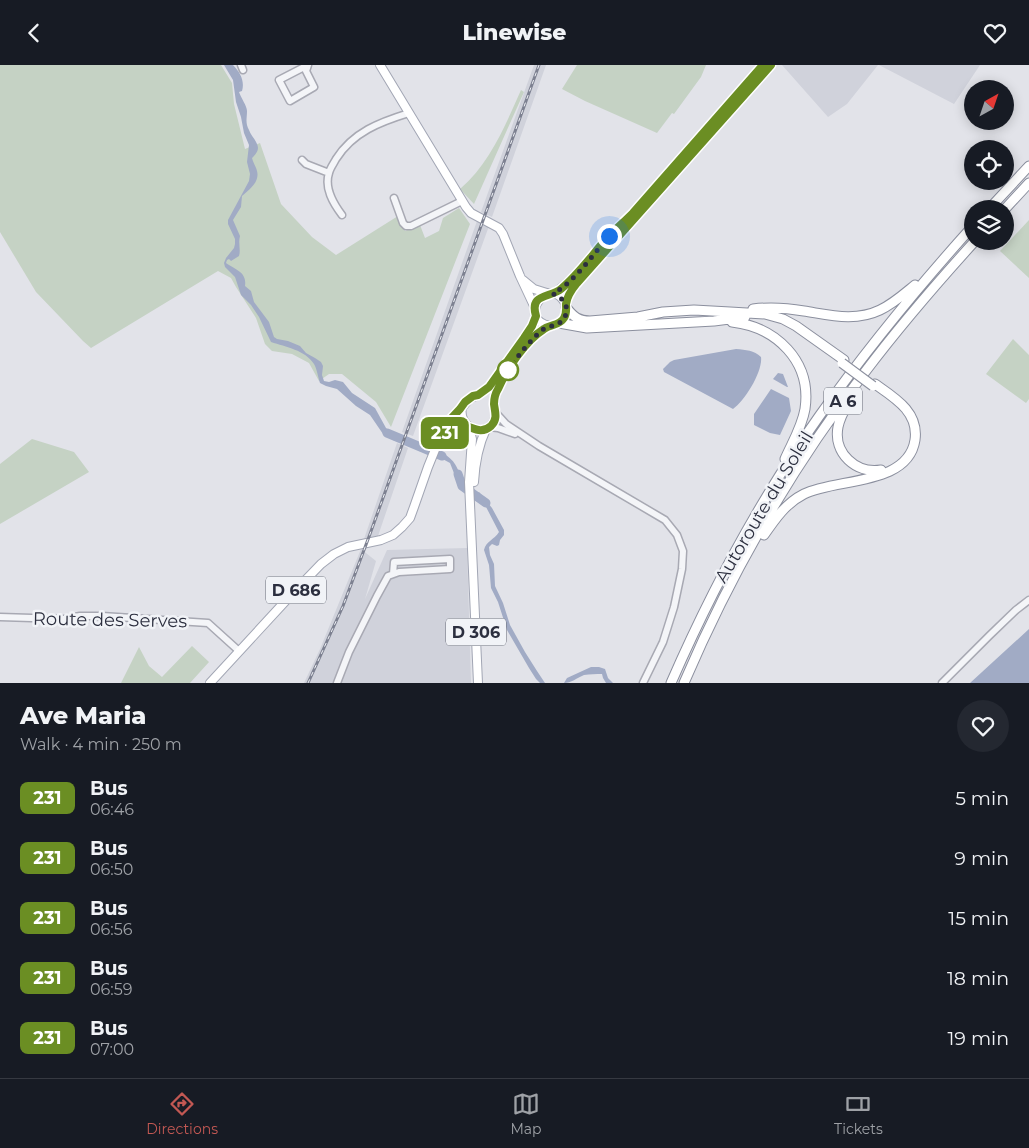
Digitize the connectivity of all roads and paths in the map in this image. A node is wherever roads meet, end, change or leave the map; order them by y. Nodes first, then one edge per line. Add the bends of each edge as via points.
1 (308, 65) edge
2 (380, 65) edge
3 (765, 69) edge
4 (409, 113) junction
5 (302, 160) dead end
6 (1029, 166) edge
7 (329, 173) junction
8 (1029, 183) edge
9 (394, 198) dead end
10 (997, 200) edge
11 (1013, 200) edge
12 (462, 201) junction
13 (342, 215) dead end
14 (964, 236) edge
15 (967, 250) edge
16 (929, 275) junction
17 (520, 277) junction
18 (552, 294) junction
19 (566, 306) junction
20 (730, 311) junction
21 (536, 312) junction
22 (714, 321) junction
23 (554, 325) junction
24 (843, 361) junction
25 (864, 373) junction
26 (874, 385) junction
27 (478, 395) junction
28 (462, 407) junction
29 (495, 409) junction
30 (468, 427) junction
31 (487, 428) junction
32 (524, 437) junction
33 (437, 443) junction
34 (472, 484) junction
35 (764, 501) junction
36 (393, 574) junction
37 (734, 577) junction
38 (1029, 600) edge
39 (0, 617) edge
40 (239, 651) junction
41 (210, 683) edge
42 (337, 683) edge
43 (478, 683) edge
44 (643, 683) edge
45 (671, 683) edge
46 (684, 683) edge
47 (942, 683) edge

1 - 1 street via 279,80 290,101 314,87 306,71
2 - 4 main road
3 - 18 main road via 579,272
3 - 19 main road via 577,283
4 - 7 street via 386,120 352,139
4 - 12 main road
5 - 7 street
6 - 10 highway
7 - 13 street via 330,195
8 - 11 highway
9 - 12 street via 406,226
12 - 17 main road via 471,213 499,227
14 - 16 highway, Autoroute du Soleil / A 6
15 - 25 highway, Autoroute du Soleil / A 6 via 920,302
16 - 20 highway via 886,307 860,316 840,317 772,308
16 - 35 highway, Autoroute du Soleil / A 6 via 838,390
17 - 18 main road via 534,289
17 - 21 main road
18 - 19 main road via 562,299
18 - 21 main road via 540,298
19 - 20 highway via 576,319 584,321 663,312
19 - 23 main road via 564,318
20 - 24 highway via 783,319
21 - 23 main road via 542,323
21 - 27 main road via 532,326 499,374
22 - 23 highway via 588,328
22 - 24 highway via 739,317 764,317 777,321
22 - 35 highway via 744,324 771,335 790,352 802,376 803,417
23 - 29 main road via 544,329 518,357 496,391
24 - 26 highway, bridge
25 - 26 highway via 840,419 838,440 851,462 876,471 899,462 907,452 912,435 910,421 903,410
25 - 37 highway, Autoroute du Soleil / A 6 via 819,436
26 - 37 highway via 905,407 912,419 915,439 907,459 882,475 815,489 794,499 775,519
27 - 28 main road
27 - 29 main road via 488,398
28 - 30 main road via 462,419
28 - 33 main road, D 686 via 445,425
29 - 31 main road via 494,421
29 - 32 street via 504,422
30 - 31 main road via 475,430
30 - 33 main road via 449,429
30 - 34 main road, D 306 via 472,439
31 - 32 street via 498,427
31 - 34 main road, D 306 via 481,440
32 - 44 street via 665,520 677,535 683,551 674,607 663,642
33 - 40 main road, D 686 via 410,518 402,527 387,537 334,554
34 - 43 main road, D 306
35 - 45 highway, Autoroute du Soleil / A 6 via 710,599
36 - 36 street via 450,569 450,559 394,562
36 - 42 street via 377,596
37 - 46 highway, Autoroute du Soleil / A 6
38 - 47 street
39 - 40 street, Route des Serves via 64,619 102,616 208,623
40 - 41 main road, D 686

